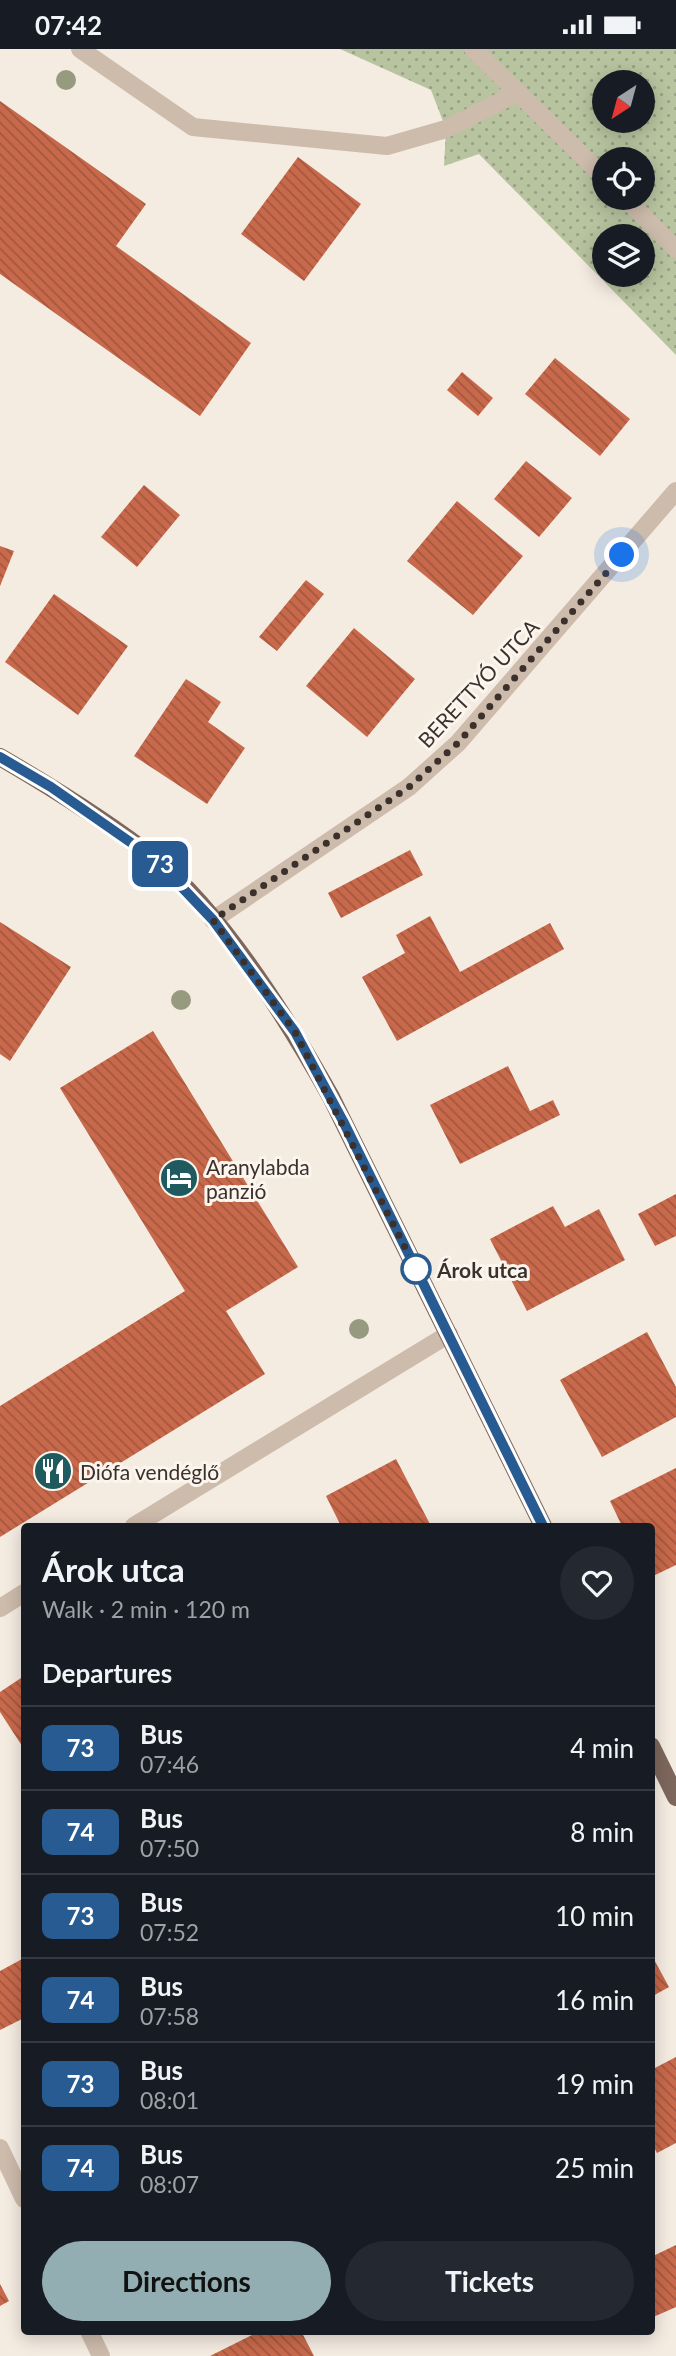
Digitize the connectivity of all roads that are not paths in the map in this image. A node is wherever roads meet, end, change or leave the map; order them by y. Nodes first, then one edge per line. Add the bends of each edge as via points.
1 (80, 49) edge
2 (473, 49) edge
3 (519, 92) junction
4 (592, 165) edge
5 (637, 210) edge
6 (676, 249) edge
7 (676, 491) edge
8 (0, 757) edge
9 (213, 920) junction
10 (449, 1335) junction
11 (139, 1523) edge
12 (542, 1523) edge
13 (21, 1595) edge
14 (0, 1608) edge
15 (655, 1754) edge
16 (676, 1797) edge
17 (0, 2148) edge
18 (21, 2193) edge
19 (91, 2335) edge
20 (101, 2356) edge

1 - 3 street via 193,127 387,146 446,129
2 - 3 street
3 - 4 street
5 - 6 street
7 - 9 street, BERETTYÓ UTCA via 458,743 409,787
8 - 9 main road via 156,860
9 - 10 main road via 295,1032
10 - 11 street
10 - 12 main road
13 - 14 street
15 - 16 main road
17 - 18 street
19 - 20 street

